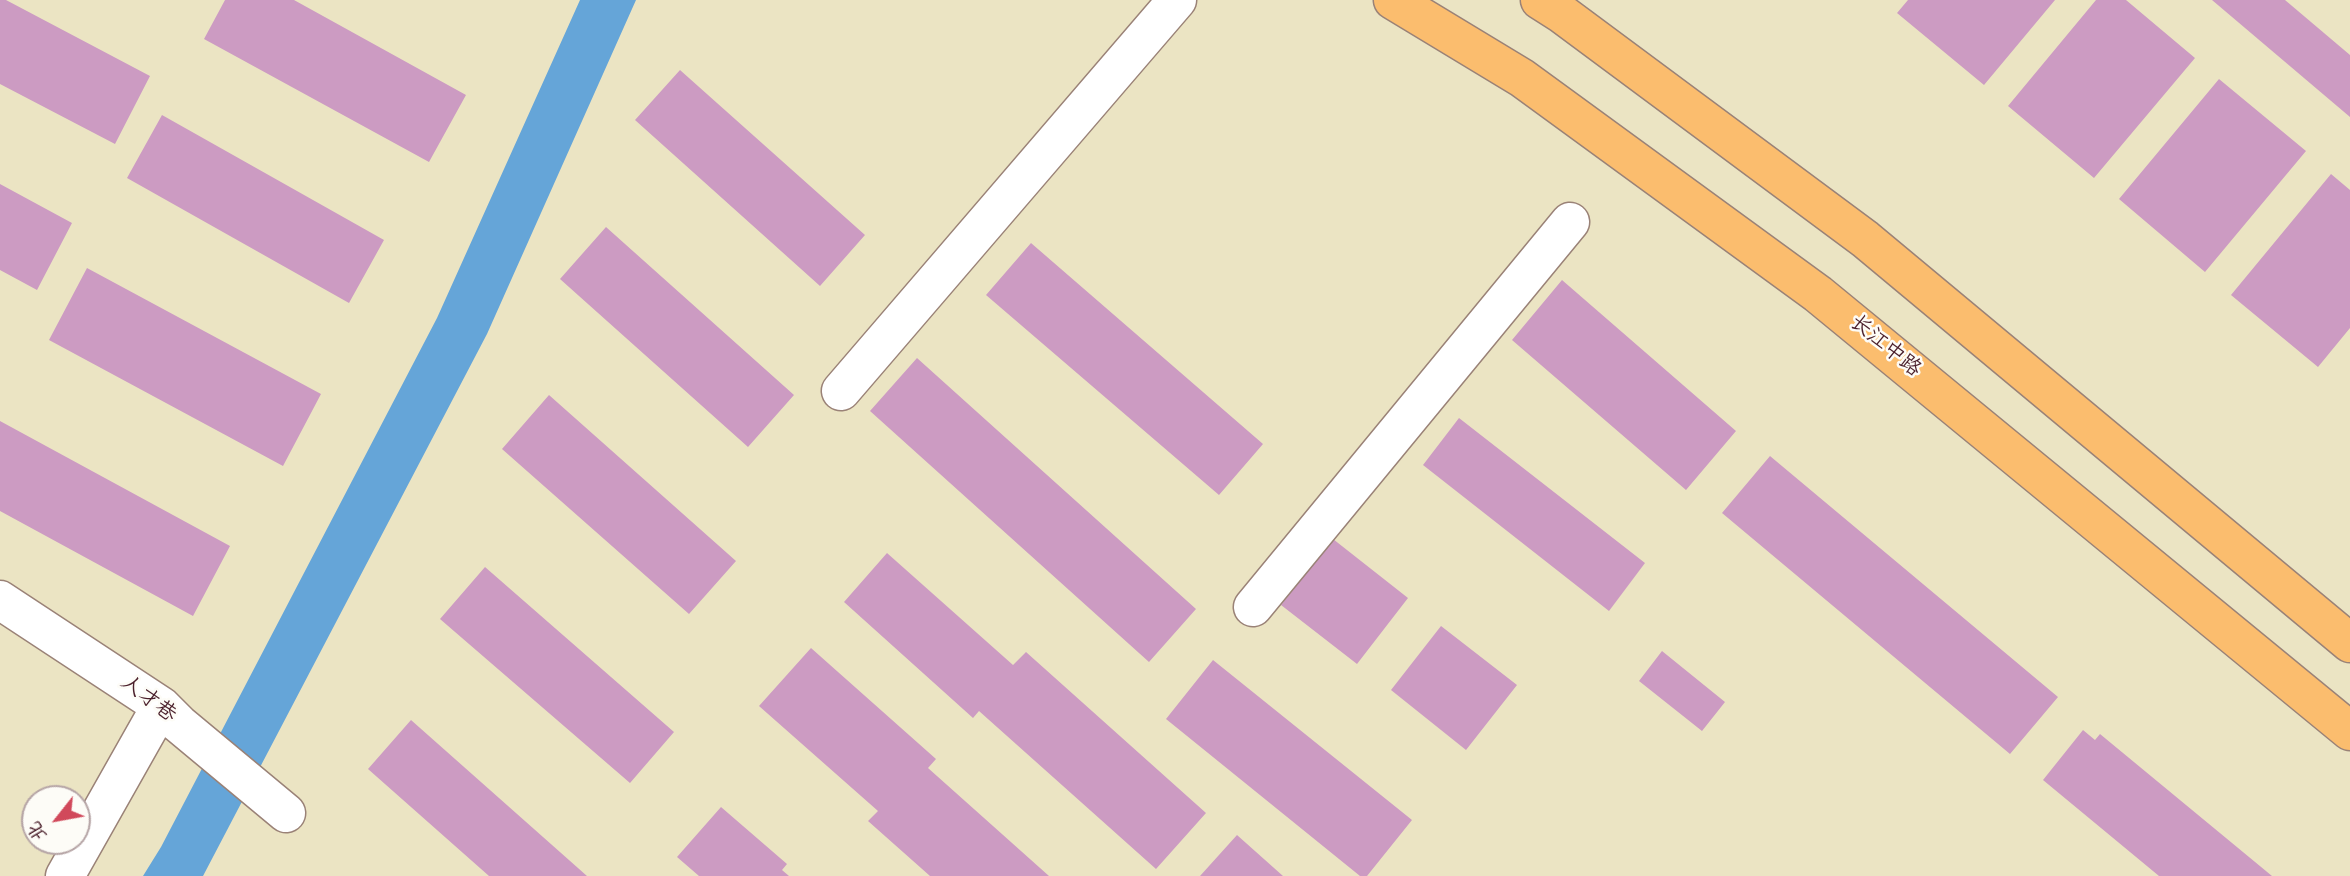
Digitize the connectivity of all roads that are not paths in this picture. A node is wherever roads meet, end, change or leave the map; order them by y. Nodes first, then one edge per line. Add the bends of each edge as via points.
1 (1177, 0) edge
2 (1393, 0) edge
3 (1540, 0) edge
4 (1570, 222) dead end
5 (841, 391) dead end
6 (0, 600) edge
7 (1253, 607) dead end
8 (2350, 643) edge
9 (170, 715) junction
10 (2350, 731) edge
11 (279, 807) dead end
12 (65, 876) edge

1 - 5 street
2 - 10 main road, 长江中路 via 1522,78 1818,294
3 - 8 main road via 1865,239
4 - 7 street
6 - 9 street, 人才巷
9 - 11 street, 人才巷
9 - 12 street

